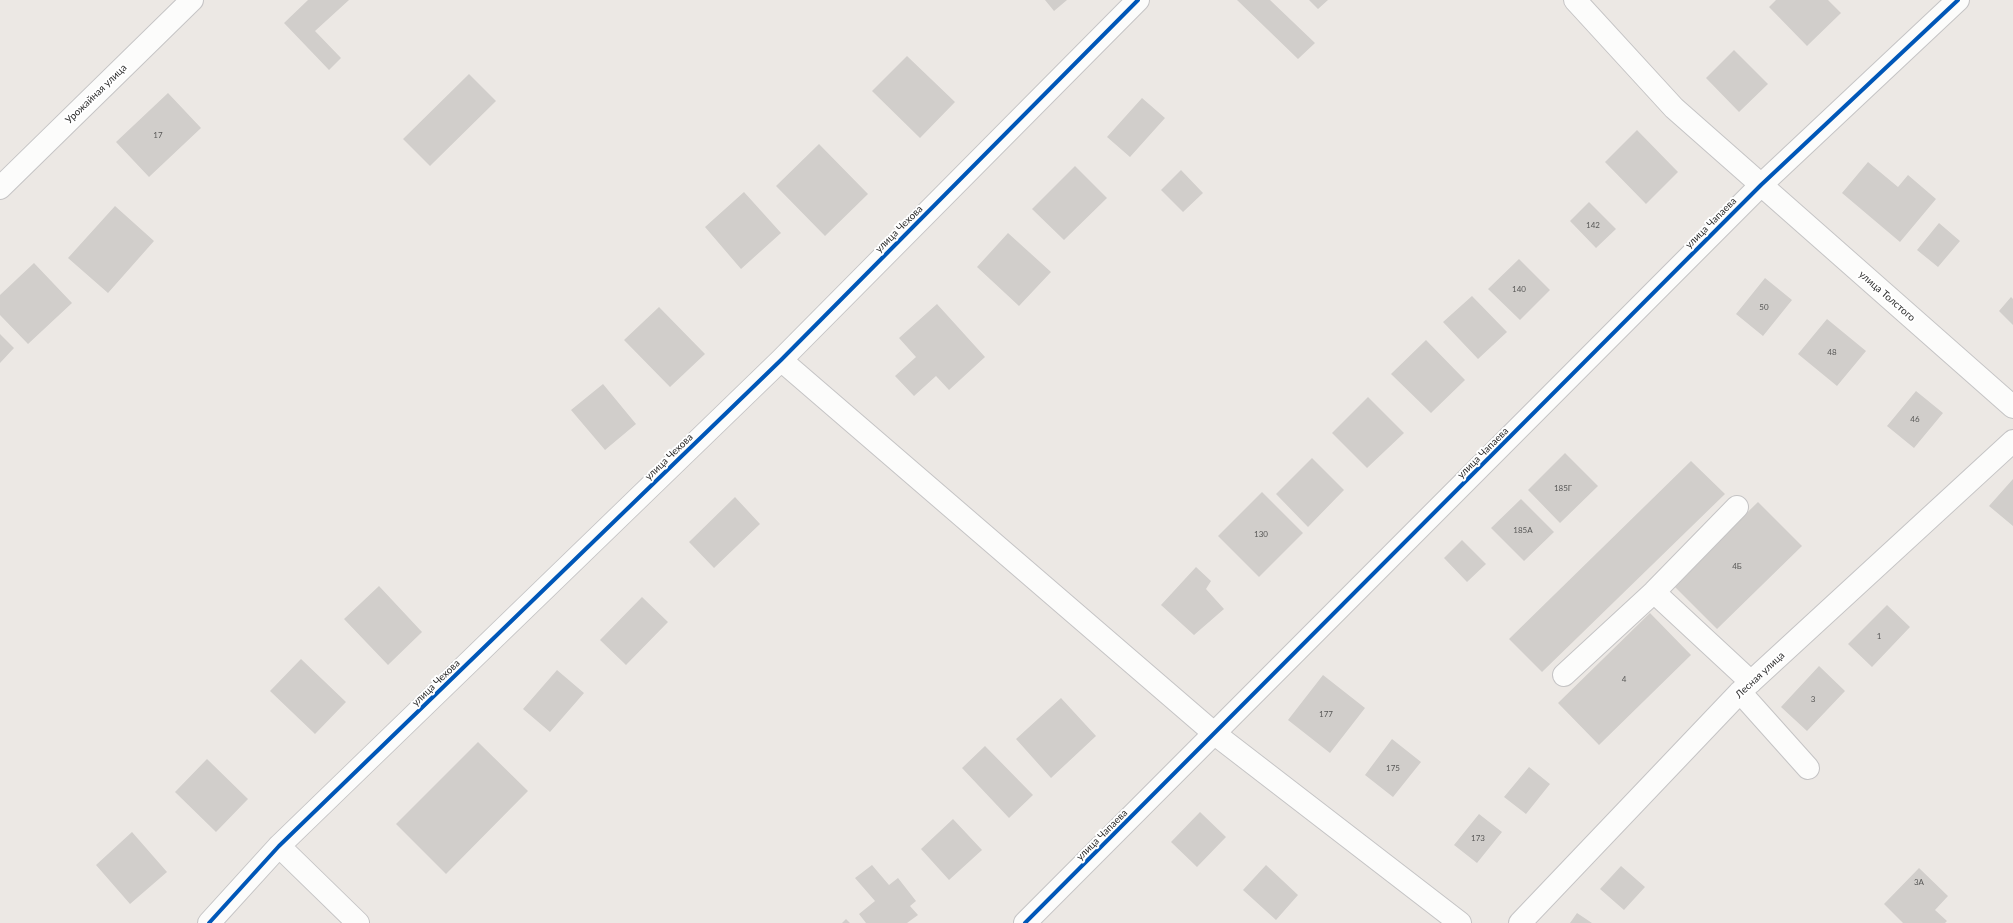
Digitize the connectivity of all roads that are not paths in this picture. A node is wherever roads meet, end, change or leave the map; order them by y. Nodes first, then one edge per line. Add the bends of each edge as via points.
1 (192, 0) edge
2 (1138, 0) edge
3 (1575, 0) edge
4 (1958, 0) edge
5 (1761, 185) junction
6 (0, 188) edge
7 (781, 360) junction
8 (2013, 407) edge
9 (2013, 441) edge
10 (1737, 507) dead end
11 (1654, 592) junction
12 (1564, 675) dead end
13 (1746, 687) junction
14 (1215, 734) junction
15 (1808, 768) dead end
16 (280, 846) junction
17 (209, 923) edge
18 (358, 923) edge
19 (1025, 923) edge
20 (1460, 923) edge
21 (1520, 923) edge

1 - 6 street, Урожайная улица
2 - 7 street, улица Чехова
3 - 5 street, улица Толстого via 1674,108
4 - 5 street, улица Чапаева
5 - 8 street, улица Толстого
5 - 14 street, улица Чапаева
7 - 14 street
7 - 16 street, улица Чехова
9 - 13 street, Лесная улица
10 - 11 street
11 - 12 street
11 - 13 street
13 - 15 street
13 - 21 street, Лесная улица
14 - 19 street, улица Чапаева
14 - 20 street
16 - 17 street, улица Чехова
16 - 18 street

